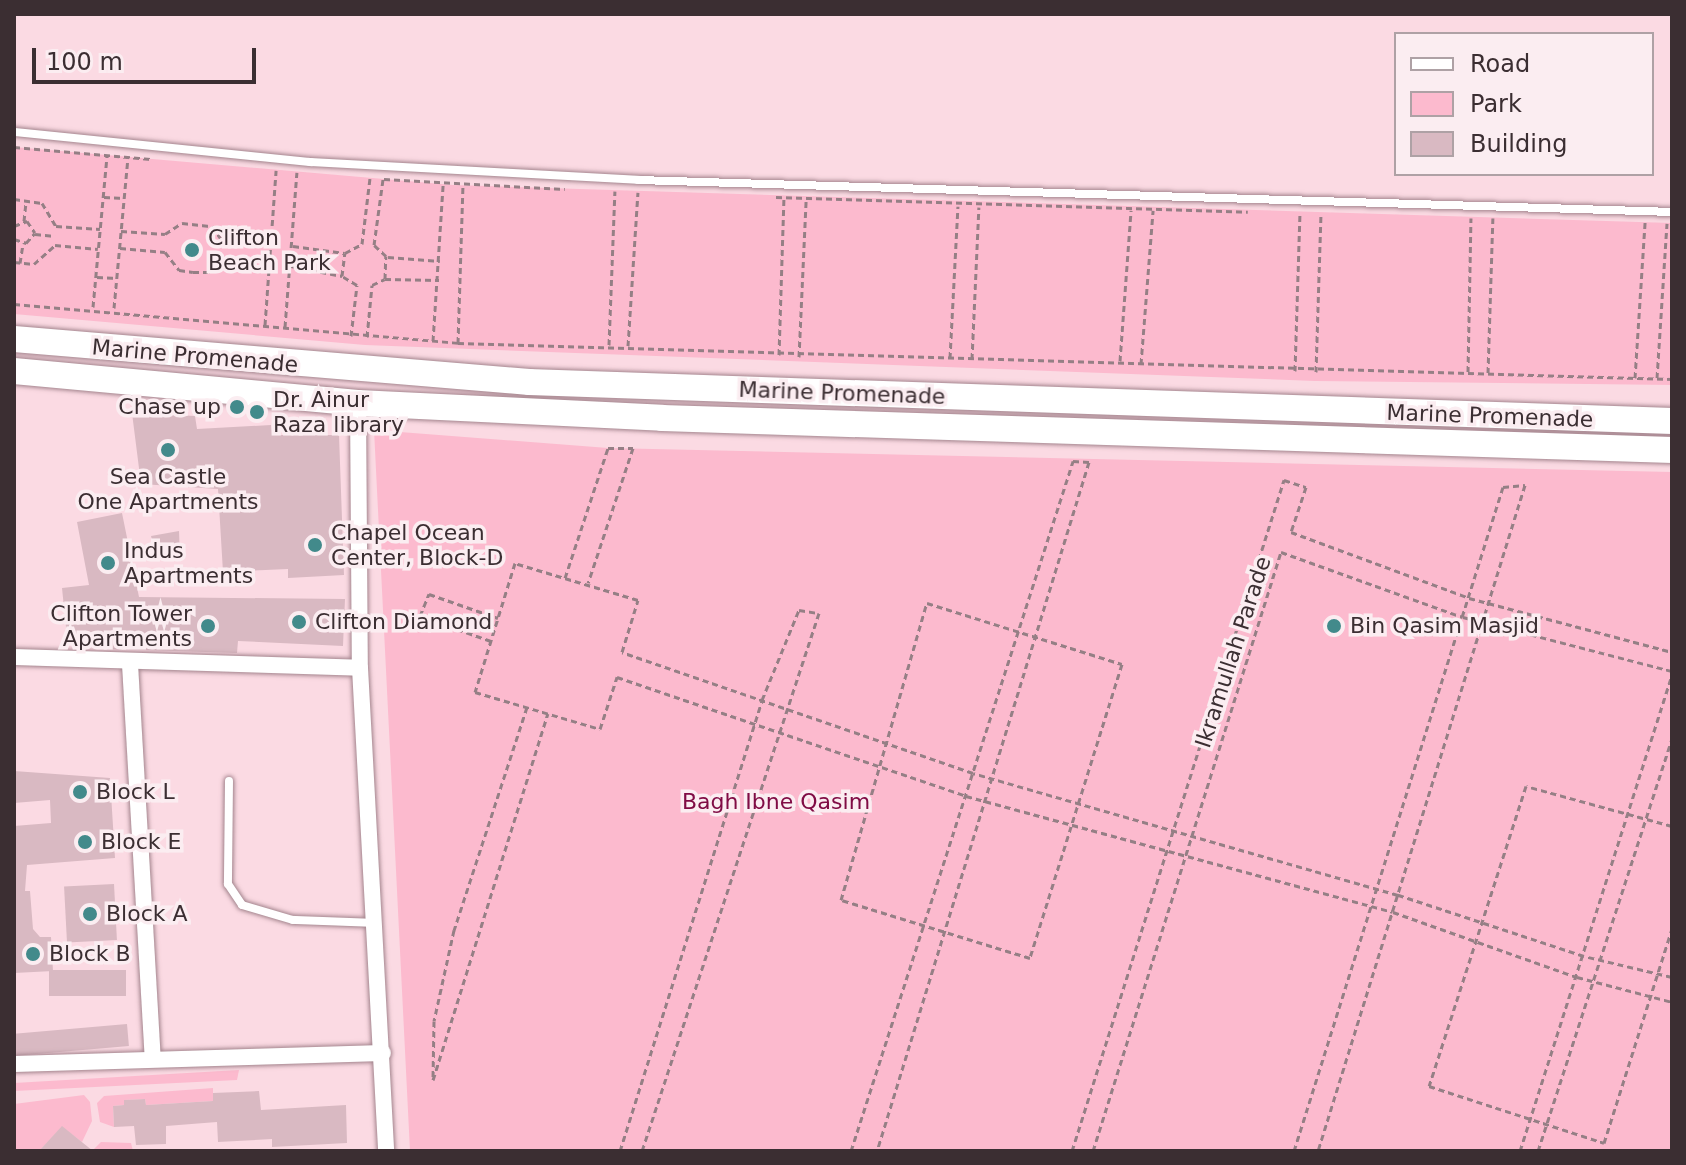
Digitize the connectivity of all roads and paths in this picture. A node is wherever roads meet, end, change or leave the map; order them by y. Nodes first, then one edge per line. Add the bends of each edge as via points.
1 (14, 132) edge
2 (107, 155) dead end
3 (128, 157) dead end
4 (276, 170) dead end
5 (297, 172) dead end
6 (370, 178) dead end
7 (383, 179) dead end
8 (443, 184) dead end
9 (463, 185) dead end
10 (615, 191) dead end
11 (638, 192) dead end
12 (103, 197) junction
13 (124, 198) junction
14 (784, 198) dead end
15 (14, 199) edge
16 (806, 199) dead end
17 (26, 201) junction
18 (959, 204) dead end
19 (979, 205) dead end
20 (1131, 209) dead end
21 (1153, 210) dead end
22 (1672, 212) edge
23 (1300, 213) dead end
24 (1321, 214) dead end
25 (1471, 218) dead end
26 (1493, 218) dead end
27 (24, 221) junction
28 (1645, 222) dead end
29 (1667, 222) dead end
30 (14, 226) edge
31 (56, 226) junction
32 (100, 229) junction
33 (121, 231) junction
34 (35, 233) junction
35 (55, 236) junction
36 (14, 239) edge
37 (23, 243) junction
38 (270, 243) junction
39 (55, 245) junction
40 (291, 246) junction
41 (120, 248) junction
42 (98, 249) junction
43 (345, 253) junction
44 (386, 256) junction
45 (440, 261) junction
46 (14, 262) edge
47 (269, 262) junction
48 (20, 263) junction
49 (289, 266) junction
50 (342, 276) junction
51 (95, 277) junction
52 (117, 278) junction
53 (385, 279) junction
54 (439, 280) junction
55 (14, 304) edge
56 (93, 307) junction
57 (114, 308) dead end
58 (265, 325) junction
59 (285, 327) junction
60 (351, 336) junction
61 (367, 338) junction
62 (14, 339) edge
63 (433, 341) junction
64 (458, 343) junction
65 (609, 345) junction
66 (628, 346) dead end
67 (779, 355) junction
68 (799, 357) junction
69 (950, 358) junction
70 (972, 359) junction
71 (1120, 361) junction
72 (1141, 364) junction
73 (14, 371) edge
74 (1295, 371) junction
75 (1316, 372) junction
76 (1468, 372) junction
77 (1488, 373) junction
78 (1635, 378) junction
79 (1657, 378) junction
80 (1672, 379) edge
81 (358, 403) junction
82 (1237, 410) junction
83 (1320, 410) junction
84 (1672, 421) edge
85 (1233, 440) junction
86 (1316, 442) junction
87 (1672, 450) edge
88 (565, 578) junction
89 (587, 585) junction
90 (1469, 598) junction
91 (1490, 601) junction
92 (1463, 617) junction
93 (498, 618) junction
94 (1483, 621) junction
95 (1018, 631) junction
96 (1035, 638) junction
97 (491, 641) junction
98 (1672, 652) edge
99 (14, 657) edge
100 (130, 664) junction
101 (360, 668) junction
102 (1672, 673) edge
103 (762, 700) junction
104 (527, 707) junction
105 (784, 708) junction
106 (548, 714) junction
107 (755, 724) junction
108 (778, 732) junction
109 (1672, 739) edge
110 (886, 743) junction
111 (880, 767) junction
112 (973, 773) junction
113 (992, 777) junction
114 (229, 781) dead end
115 (966, 796) junction
116 (985, 799) junction
117 (1077, 802) junction
118 (1629, 814) junction
119 (1646, 819) junction
120 (1069, 823) junction
121 (1672, 826) edge
122 (1172, 830) junction
123 (1192, 835) junction
124 (1164, 850) junction
125 (1186, 856) junction
126 (1376, 890) junction
127 (1398, 895) junction
128 (1371, 908) junction
129 (1393, 912) junction
130 (1482, 922) junction
131 (374, 923) junction
132 (923, 927) junction
133 (1672, 928) edge
134 (945, 932) junction
135 (1475, 942) junction
136 (1584, 956) junction
137 (1601, 959) junction
138 (1658, 972) junction
139 (1577, 977) junction
140 (1672, 977) edge
141 (1594, 980) junction
142 (1651, 995) junction
143 (1672, 1002) edge
144 (383, 1053) junction
145 (153, 1058) junction
146 (14, 1064) edge
147 (1531, 1120) junction
148 (1547, 1125) junction
149 (386, 1151) edge
150 (620, 1151) edge
151 (642, 1151) edge
152 (851, 1151) edge
153 (877, 1151) edge
154 (1072, 1151) edge
155 (1093, 1151) edge
156 (1294, 1151) edge
157 (1318, 1151) edge
158 (1520, 1151) edge
159 (1538, 1151) edge

1 - 22 lane via 310,162 638,180
2 - 12 path
3 - 13 path
4 - 38 path
5 - 40 path
6 - 43 path via 362,244
7 - 44 path via 374,245
8 - 45 path
9 - 64 path
10 - 65 path
11 - 66 path
12 - 13 path
12 - 32 path
13 - 33 path
14 - 67 path
15 - 17 path
16 - 68 path
17 - 27 path
17 - 31 path via 42,203
18 - 69 path
19 - 70 path
20 - 71 path
21 - 72 path
23 - 74 path
24 - 75 path
25 - 76 path
26 - 77 path
27 - 30 path
27 - 34 path
28 - 78 path
29 - 79 path
31 - 32 path
31 - 35 path
32 - 42 path
33 - 38 path via 165,234 182,223 212,226 221,239
33 - 41 path
34 - 35 path
34 - 37 path
35 - 39 path
36 - 37 path
37 - 48 path
38 - 47 path
39 - 42 path
39 - 48 path via 34,264
40 - 43 path
40 - 49 path
41 - 47 path via 165,252 179,270 193,272 208,272 226,257
41 - 52 path
42 - 51 path
43 - 50 path
44 - 45 path
44 - 53 path
45 - 54 path
46 - 48 path
47 - 58 path
49 - 50 path
49 - 59 path
50 - 60 path via 357,285
51 - 52 path
51 - 56 path
52 - 57 path
53 - 54 path
53 - 61 path via 372,285
54 - 63 path
55 - 56 path
56 - 58 path
58 - 59 path
59 - 60 path
60 - 61 path
61 - 63 path
62 - 82 main road, Marine Promenade via 529,382
63 - 64 path
64 - 65 path
65 - 67 path
67 - 68 path
68 - 69 path
69 - 70 path
70 - 71 path
71 - 72 path
72 - 74 path
73 - 81 main road, Marine Promenade
74 - 75 path
75 - 76 path
76 - 77 path
77 - 78 path
78 - 79 path
79 - 80 path
81 - 85 main road, Marine Promenade
81 - 101 street
82 - 83 main road, Marine Promenade
82 - 85 main road via 1244,426
83 - 84 main road, Marine Promenade
83 - 86 main road via 1310,421
85 - 86 main road, Marine Promenade
86 - 87 main road, Marine Promenade
88 - 89 path
88 - 89 path via 608,448 633,448
88 - 93 path via 515,563
89 - 103 path via 638,600 622,652
90 - 91 path
90 - 91 path via 1503,487 1525,485
90 - 92 path
90 - 122 path, Ikramullah Parade via 1291,532 1306,487 1284,480
91 - 94 path
91 - 98 path
92 - 94 path, Ikramullah Parade
92 - 123 path, Ikramullah Parade via 1281,552
92 - 126 path
93 - 97 path
93 - 97 path via 429,594 420,616
94 - 102 path, Ikramullah Parade
94 - 127 path
95 - 96 path
95 - 96 path via 1073,461 1089,462
95 - 110 path via 927,603
95 - 112 path
96 - 113 path
96 - 117 path via 1122,664
97 - 104 path via 475,692
99 - 100 street
100 - 101 street
100 - 145 street
101 - 131 street
102 - 118 path
103 - 105 path
103 - 105 path via 799,610 819,613
103 - 107 path
104 - 106 path
104 - 106 path via 454,930 434,1021 433,1080
105 - 108 path
105 - 110 path
106 - 107 path via 600,729 617,677
107 - 108 path
107 - 150 path
108 - 111 path
108 - 151 path
109 - 119 path
110 - 111 path
110 - 112 path
111 - 115 path
111 - 132 path via 841,900
112 - 113 path
112 - 115 path
113 - 116 path
113 - 117 path
114 - 131 lane via 228,884 242,905 293,920
115 - 116 path
115 - 132 path
116 - 120 path
116 - 134 path
117 - 120 path
117 - 122 path
118 - 119 path
118 - 130 path via 1526,786
118 - 136 path
119 - 121 path
119 - 137 path
120 - 124 path
120 - 134 path via 1030,958
122 - 123 path
122 - 124 path, Ikramullah Parade
123 - 125 path, Ikramullah Parade
123 - 126 path
124 - 125 path
124 - 154 path, Ikramullah Parade
125 - 128 path
125 - 155 path, Ikramullah Parade
126 - 127 path
126 - 128 path
127 - 129 path
127 - 130 path
128 - 129 path
128 - 156 path
129 - 135 path
129 - 157 path
130 - 135 path
130 - 136 path
131 - 144 street
132 - 134 path
132 - 152 path
133 - 138 path
134 - 153 path
135 - 139 path
135 - 147 path via 1429,1086
136 - 137 path
136 - 139 path
137 - 138 path
137 - 141 path
138 - 140 path
138 - 142 path
139 - 141 path
139 - 147 path
141 - 142 path
141 - 148 path
142 - 143 path
142 - 148 path via 1604,1143
144 - 145 street
144 - 149 street
145 - 146 street
147 - 148 path
147 - 158 path
148 - 159 path

